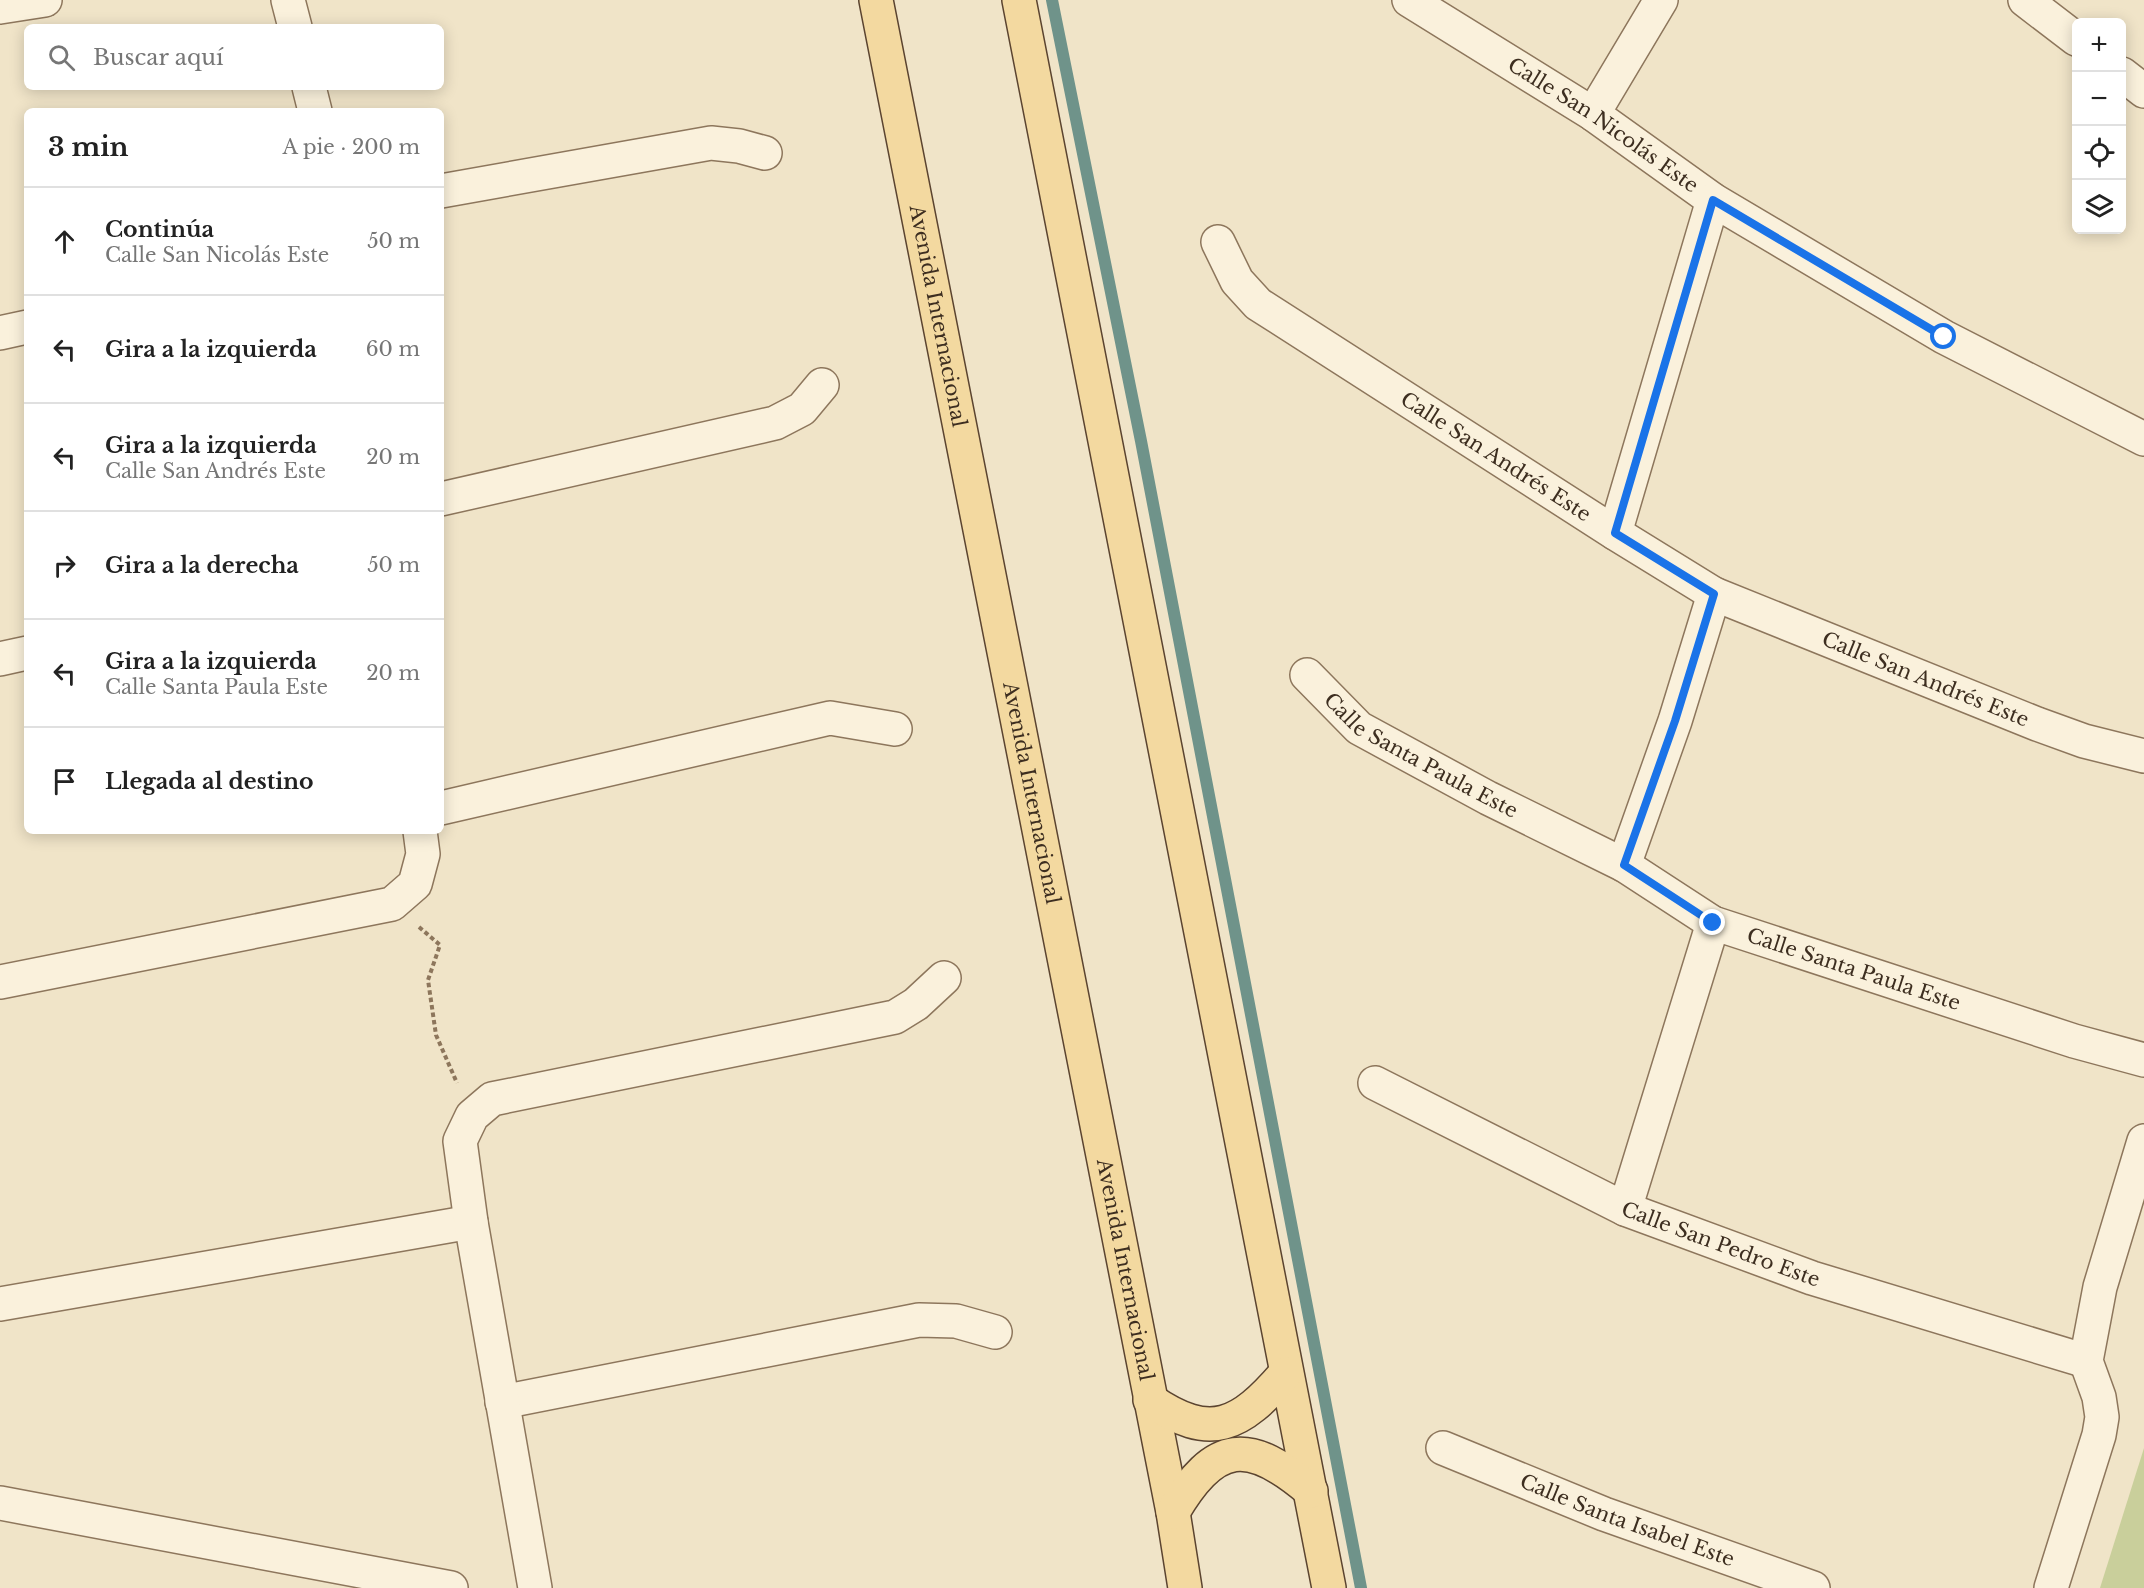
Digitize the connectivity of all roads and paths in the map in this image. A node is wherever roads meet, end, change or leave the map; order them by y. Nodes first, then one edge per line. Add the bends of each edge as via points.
1 (45, 0) edge
2 (288, 0) edge
3 (876, 0) edge
4 (1019, 0) edge
5 (1408, 0) edge
6 (1661, 0) edge
7 (2025, 0) edge
8 (0, 7) edge
9 (294, 24) edge
10 (2072, 36) edge
11 (2126, 78) edge
12 (310, 90) edge
13 (2144, 91) edge
14 (314, 108) edge
15 (1593, 114) junction
16 (765, 153) dead end
17 (444, 190) edge
18 (1713, 200) junction
19 (1218, 242) dead end
20 (24, 328) edge
21 (0, 333) edge
22 (822, 385) dead end
23 (2144, 439) edge
24 (444, 498) edge
25 (1615, 533) junction
26 (1714, 594) junction
27 (24, 654) edge
28 (0, 658) edge
29 (1307, 675) dead end
30 (895, 729) dead end
31 (2144, 756) edge
32 (444, 807) edge
33 (420, 834) edge
34 (1624, 865) junction
35 (392, 904) junction
36 (1713, 923) junction
37 (944, 978) dead end
38 (0, 982) edge
39 (2144, 1059) edge
40 (1375, 1083) dead end
41 (472, 1116) junction
42 (2144, 1142) edge
43 (1625, 1209) junction
44 (471, 1222) junction
45 (0, 1304) edge
46 (995, 1332) dead end
47 (2086, 1361) junction
48 (1285, 1374) junction
49 (1150, 1400) junction
50 (502, 1402) junction
51 (1443, 1448) dead end
52 (1311, 1491) junction
53 (0, 1503) edge
54 (1173, 1512) junction
55 (451, 1588) edge
56 (535, 1588) edge
57 (1185, 1588) edge
58 (1329, 1588) edge
59 (1812, 1588) edge
60 (2051, 1588) edge

1 - 8 street
2 - 9 street
3 - 49 main road, Avenida Internacional
4 - 48 main road
5 - 15 street, Calle San Nicolás Este
6 - 15 street
7 - 10 street
11 - 13 street
12 - 14 street
15 - 18 street, Calle San Nicolás Este
16 - 17 street via 711,143
18 - 23 street, Calle San Nicolás Este via 1944,337
18 - 25 street
19 - 25 street, Calle San Andrés Este via 1237,280 1258,304
20 - 21 street
22 - 24 street via 802,409 775,423
25 - 26 street, Calle San Andrés Este
26 - 31 street, Calle San Andrés Este via 2037,724
26 - 34 street via 1675,721
27 - 28 street
29 - 34 street, Calle Santa Paula Este via 1359,728
30 - 32 street via 830,718
33 - 35 street via 423,854 415,884
34 - 36 street, Calle Santa Paula Este
35 - 38 street
35 - 41 path via 440,945 428,980 436,1035
36 - 39 street, Calle Santa Paula Este via 2074,1041
36 - 43 street
37 - 41 street via 895,1017 492,1099
40 - 43 street, Calle San Pedro Este
41 - 44 street via 460,1140
42 - 47 street via 2100,1287
43 - 47 street, Calle San Pedro Este via 1812,1278
44 - 45 street
44 - 50 street
46 - 50 street via 956,1321 919,1320
47 - 60 street via 2102,1417
48 - 49 main road via 1253,1407 1223,1424 1184,1420
48 - 52 main road
49 - 54 main road, Avenida Internacional
50 - 56 street
51 - 59 street, Calle Santa Isabel Este via 1604,1514
52 - 54 main road via 1267,1459 1245,1454 1229,1456 1199,1473
52 - 58 main road
53 - 55 street
54 - 57 main road, Avenida Internacional

